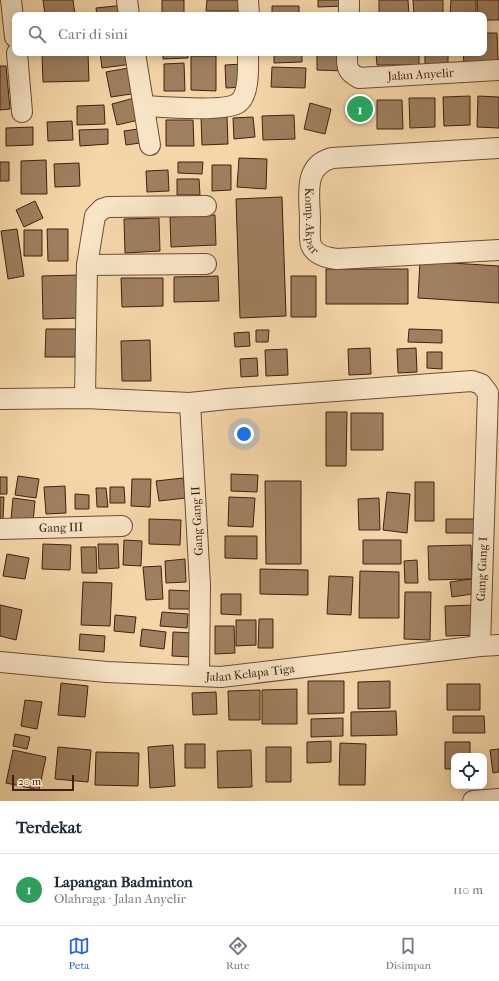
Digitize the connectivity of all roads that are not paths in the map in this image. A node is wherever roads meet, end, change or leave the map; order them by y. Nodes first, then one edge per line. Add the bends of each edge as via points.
1 (12, 0) edge
2 (127, 0) edge
3 (248, 0) edge
4 (349, 0) edge
5 (13, 12) edge
6 (129, 12) edge
7 (249, 12) edge
8 (349, 12) edge
9 (16, 56) edge
10 (136, 56) edge
11 (248, 56) edge
12 (347, 60) edge
13 (499, 70) edge
14 (144, 106) junction
15 (22, 112) dead end
16 (150, 145) dead end
17 (499, 148) edge
18 (206, 206) dead end
19 (499, 250) edge
20 (206, 264) dead end
21 (87, 265) junction
22 (85, 398) junction
23 (0, 399) edge
24 (190, 403) junction
25 (122, 526) dead end
26 (0, 529) edge
27 (489, 646) edge
28 (0, 662) edge
29 (199, 676) junction
30 (499, 799) edge
31 (473, 801) edge

1 - 5 street
2 - 6 street
3 - 7 street
4 - 8 street
9 - 15 street
10 - 14 street
11 - 14 street via 246,89 239,103 228,107 198,108
12 - 13 street, Jalan Anyelir via 352,73 359,78
14 - 16 street
17 - 19 street, Komp. Akpar via 332,158 316,167 311,174 309,188 311,245 327,258
18 - 21 street via 108,207 95,216 93,221
20 - 21 street
21 - 22 street
22 - 23 street
22 - 24 street
24 - 27 street, Gang Gang I via 472,380 481,384 488,393
24 - 29 street, Gang Gang II via 200,585
25 - 26 street, Gang III
27 - 29 street, Jalan Kelapa Tiga via 221,677
28 - 29 street, Jalan Kelapa Tiga via 107,672
30 - 31 street

